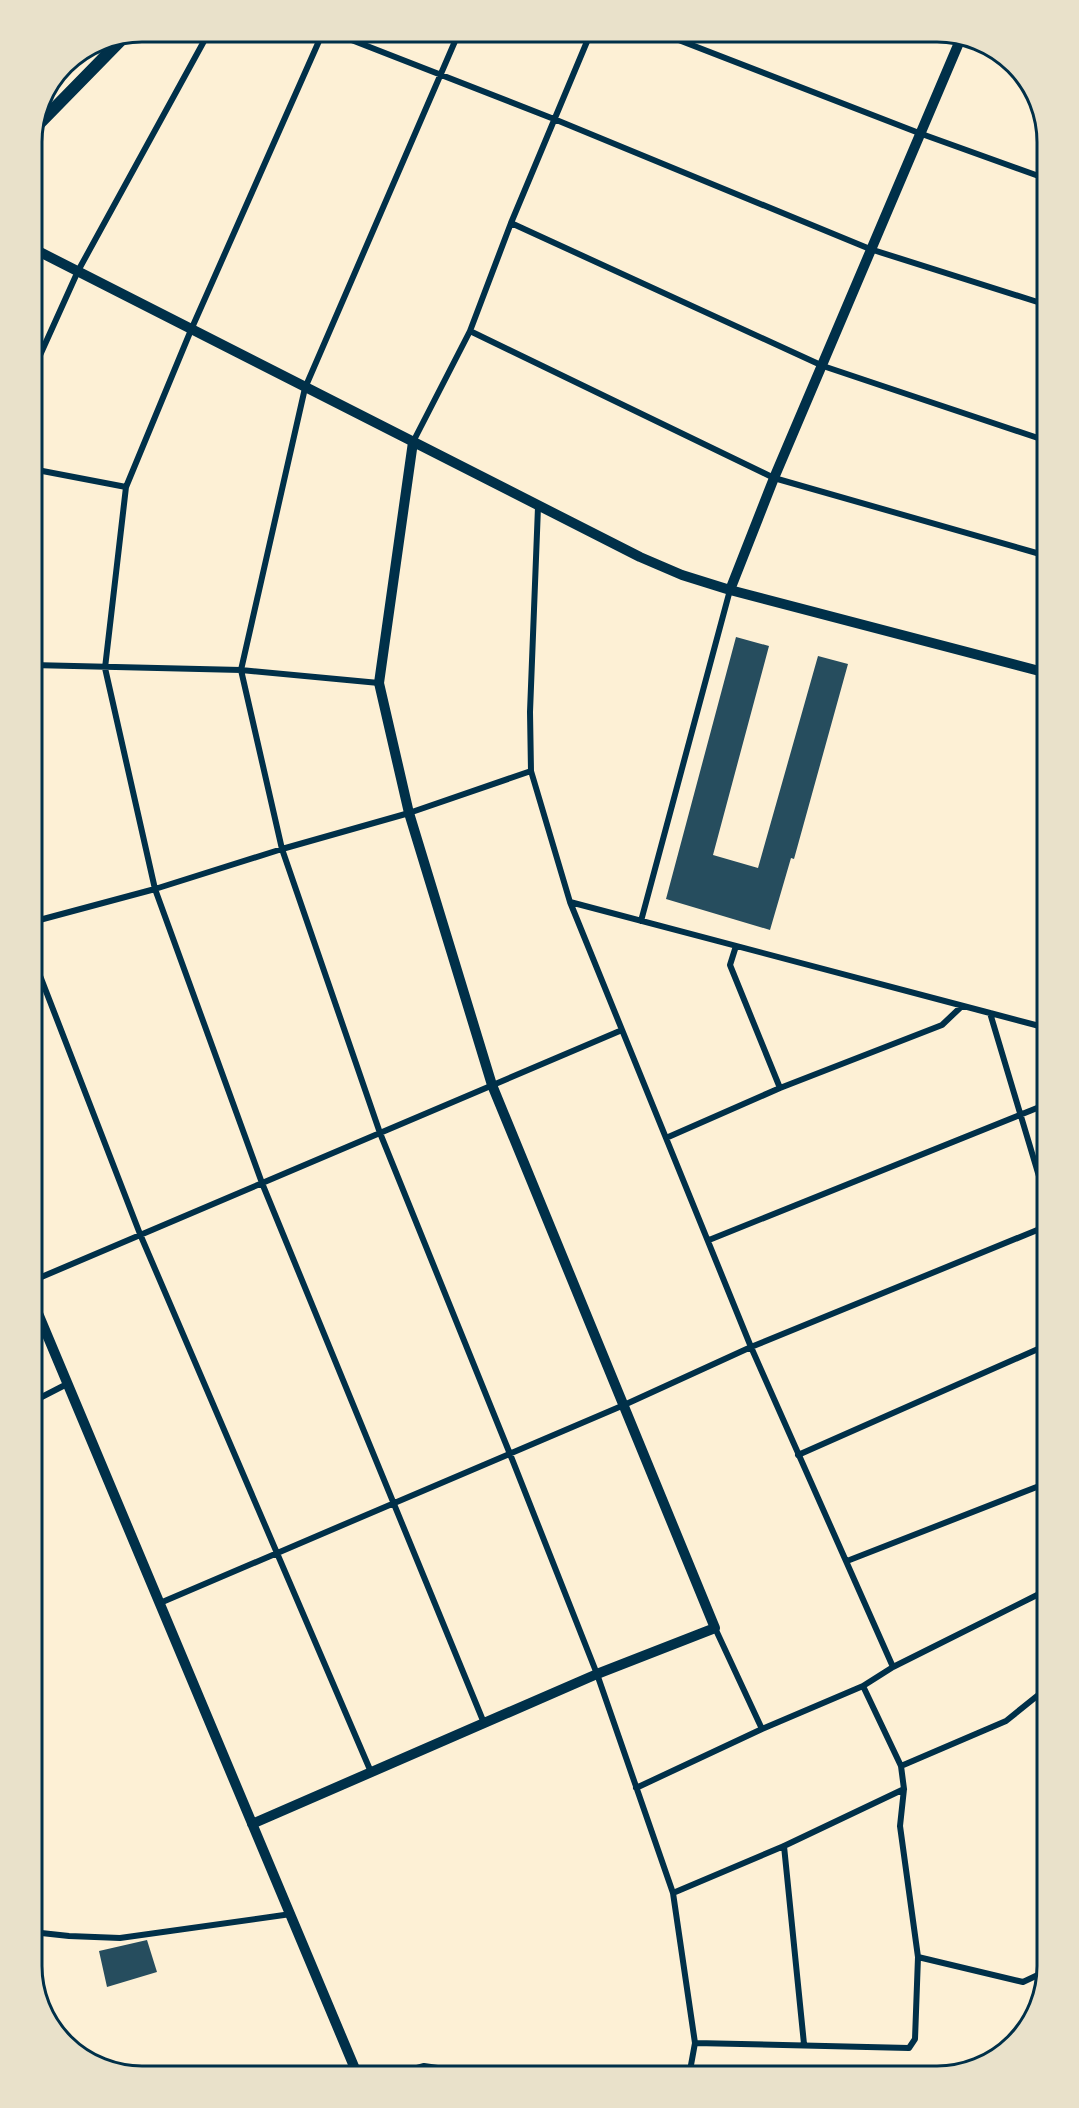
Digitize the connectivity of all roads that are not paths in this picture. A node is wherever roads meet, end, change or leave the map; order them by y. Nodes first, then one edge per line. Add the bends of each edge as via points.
1 (204, 42) edge
2 (319, 42) edge
3 (356, 42) edge
4 (455, 42) edge
5 (587, 42) edge
6 (684, 42) edge
7 (958, 44) edge
8 (115, 46) edge
9 (440, 75) junction
10 (45, 117) edge
11 (554, 120) junction
12 (919, 133) junction
13 (1037, 175) edge
14 (511, 222) junction
15 (870, 249) junction
16 (42, 253) edge
17 (78, 271) junction
18 (1037, 302) edge
19 (191, 330) junction
20 (470, 330) junction
21 (42, 351) edge
22 (823, 366) junction
23 (305, 388) junction
24 (1037, 438) edge
25 (413, 442) junction
26 (42, 472) edge
27 (774, 478) junction
28 (126, 487) junction
29 (538, 507) junction
30 (1037, 553) edge
31 (730, 590) junction
32 (42, 665) edge
33 (105, 668) junction
34 (241, 670) junction
35 (1037, 670) edge
36 (379, 682) junction
37 (531, 771) junction
38 (408, 813) junction
39 (282, 849) junction
40 (155, 890) junction
41 (570, 902) junction
42 (42, 919) edge
43 (641, 921) junction
44 (736, 946) junction
45 (42, 981) edge
46 (962, 1006) junction
47 (990, 1013) junction
48 (1037, 1026) edge
49 (622, 1030) junction
50 (492, 1085) junction
51 (780, 1088) junction
52 (1037, 1108) edge
53 (1020, 1116) junction
54 (380, 1133) junction
55 (666, 1138) junction
56 (1037, 1171) edge
57 (262, 1183) junction
58 (1037, 1230) edge
59 (140, 1234) junction
60 (709, 1240) junction
61 (42, 1277) edge
62 (42, 1323) edge
63 (752, 1347) junction
64 (1037, 1349) edge
65 (67, 1384) junction
66 (42, 1397) edge
67 (624, 1405) junction
68 (510, 1454) junction
69 (798, 1455) junction
70 (1037, 1487) edge
71 (394, 1503) junction
72 (277, 1553) junction
73 (847, 1561) junction
74 (1037, 1595) edge
75 (160, 1603) junction
76 (715, 1628) junction
77 (893, 1667) junction
78 (597, 1674) junction
79 (863, 1686) junction
80 (1037, 1696) edge
81 (484, 1723) junction
82 (762, 1729) junction
83 (900, 1766) junction
84 (371, 1772) junction
85 (636, 1788) junction
86 (904, 1789) junction
87 (252, 1824) junction
88 (784, 1846) junction
89 (673, 1893) junction
90 (291, 1914) junction
91 (42, 1933) edge
92 (918, 1957) junction
93 (1036, 1976) edge
94 (695, 2043) junction
95 (804, 2044) junction
96 (354, 2066) edge
97 (691, 2066) edge

1 - 17 street
2 - 19 street
3 - 9 street
4 - 9 street
5 - 11 street
6 - 12 street
7 - 12 street
8 - 10 main road
9 - 11 street
9 - 23 street
11 - 14 street
11 - 15 street
12 - 13 street
12 - 15 street
14 - 20 street
14 - 22 street
15 - 18 street
15 - 22 street
16 - 17 street
17 - 19 street
17 - 21 street
19 - 23 street
19 - 28 street
20 - 25 street
20 - 27 street
22 - 24 street
22 - 27 street
23 - 25 street
23 - 34 street
25 - 29 street
25 - 36 street
26 - 28 street
27 - 30 street
27 - 31 street
28 - 33 street
29 - 31 street via 640,557
29 - 37 street
31 - 35 street
31 - 43 street
32 - 33 street
33 - 34 street
33 - 40 street
34 - 36 street
34 - 39 street
36 - 38 street
37 - 38 street
37 - 41 street
38 - 39 street
38 - 50 street
39 - 40 street
39 - 54 street
40 - 42 street
40 - 57 street
41 - 43 street
41 - 49 street
43 - 44 street
44 - 46 street
44 - 51 street via 730,965
45 - 59 street
46 - 47 street
46 - 51 street via 942,1025
47 - 48 street
47 - 53 street
49 - 50 street
49 - 55 street
50 - 54 street
50 - 67 street
51 - 55 street
52 - 53 street
53 - 56 street
53 - 60 street
54 - 57 street
54 - 68 street
55 - 60 street
57 - 59 street
57 - 71 street
58 - 63 street
59 - 61 street
59 - 72 street
60 - 63 street
62 - 65 street
63 - 67 street
63 - 69 street
64 - 69 street
65 - 66 street
65 - 75 street
67 - 68 street
67 - 76 street
68 - 71 street
68 - 78 street
69 - 73 street
70 - 73 street
71 - 72 street
71 - 81 street
72 - 75 street
72 - 84 street
73 - 77 street
74 - 77 street
75 - 87 street
76 - 78 street
76 - 82 street
77 - 79 street
78 - 81 street
78 - 85 street
79 - 82 street
79 - 83 street
80 - 83 street via 1006,1721
81 - 84 street
82 - 85 street
83 - 86 street
84 - 87 street
85 - 89 street
86 - 88 street
86 - 92 street via 900,1826
87 - 90 street
88 - 89 street
88 - 95 street
89 - 94 street
90 - 91 street via 120,1938
90 - 96 street
92 - 93 street via 1023,1982
92 - 95 street via 915,2039 909,2048
94 - 95 street
94 - 97 street

